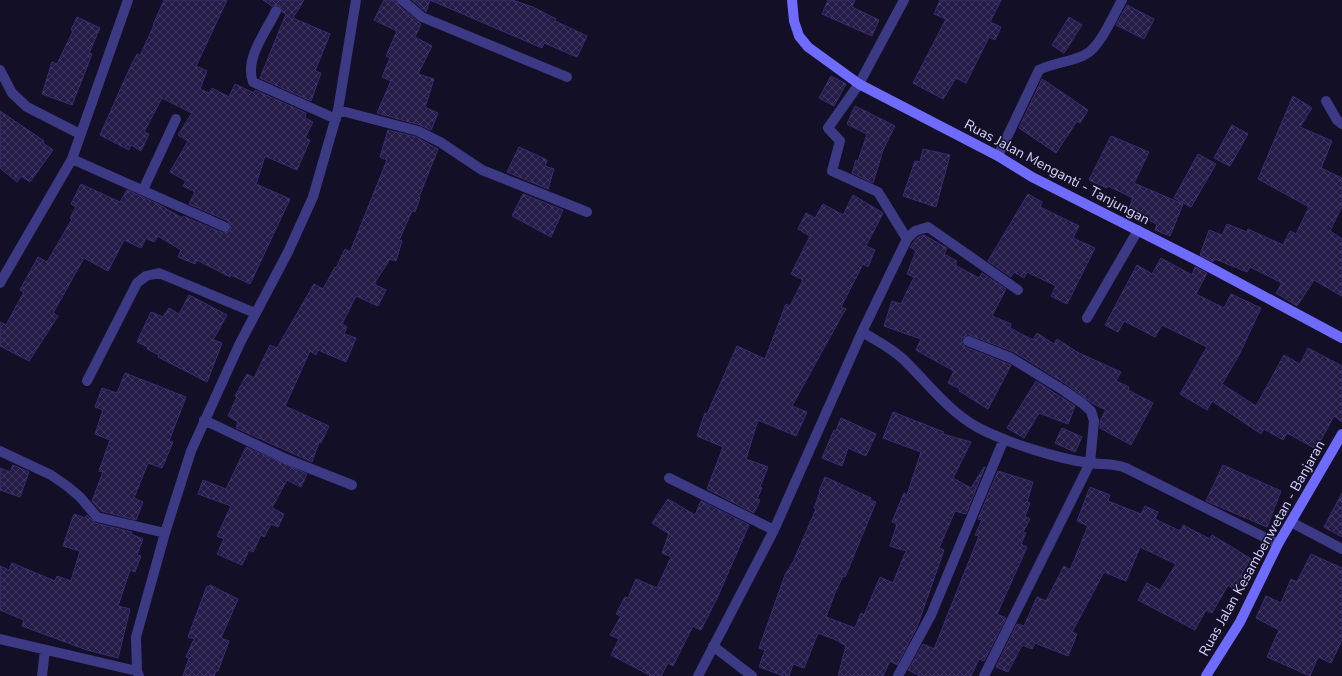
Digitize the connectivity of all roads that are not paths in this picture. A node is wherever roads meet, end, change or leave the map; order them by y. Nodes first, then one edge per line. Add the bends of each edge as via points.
1 (128, 0) edge
2 (356, 0) edge
3 (402, 0) edge
4 (792, 0) edge
5 (904, 0) edge
6 (1122, 0) edge
7 (276, 11) dead end
8 (0, 70) edge
9 (567, 77) dead end
10 (859, 84) junction
11 (1326, 101) dead end
12 (337, 114) junction
13 (176, 120) dead end
14 (1342, 124) edge
15 (80, 134) junction
16 (998, 156) junction
17 (72, 159) junction
18 (143, 190) junction
19 (587, 212) dead end
20 (225, 227) dead end
21 (1138, 230) junction
22 (907, 239) junction
23 (0, 283) edge
24 (1018, 290) dead end
25 (255, 313) junction
26 (1087, 318) dead end
27 (862, 332) junction
28 (1342, 338) edge
29 (968, 341) dead end
30 (87, 381) dead end
31 (204, 420) junction
32 (1342, 434) edge
33 (1004, 440) junction
34 (0, 451) edge
35 (1090, 463) junction
36 (670, 478) dead end
37 (352, 485) dead end
38 (1291, 522) junction
39 (774, 530) junction
40 (165, 533) junction
41 (1278, 544) junction
42 (1342, 549) edge
43 (0, 640) edge
44 (713, 646) junction
45 (45, 650) junction
46 (138, 673) edge
47 (42, 676) edge
48 (698, 676) edge
49 (752, 676) edge
50 (898, 676) edge
51 (984, 676) edge
52 (1206, 676) edge

1 - 15 street
2 - 12 street
3 - 9 street via 422,17
4 - 10 main road, Ruas Jalan Menganti - Tanjungan via 799,36 808,47
5 - 10 street
6 - 16 street via 1095,46 1087,54 1039,70
7 - 12 street via 252,58 249,73 253,82
8 - 15 street via 12,93 27,107
10 - 16 main road, Ruas Jalan Menganti - Tanjungan
10 - 22 street via 828,128 840,141 832,171 878,192
11 - 14 street
12 - 19 street via 418,131 440,142 482,170
12 - 25 street via 313,197 288,252
13 - 18 street
15 - 17 street
16 - 21 main road, Ruas Jalan Menganti - Tanjungan via 1032,177
17 - 18 street
17 - 23 street
18 - 20 street
21 - 26 street
21 - 28 main road, Ruas Jalan Menganti - Tanjungan
22 - 24 street via 915,231 928,226
22 - 27 street
25 - 30 street via 159,273 146,276 137,283
25 - 31 street
27 - 33 street via 902,358 950,406 976,426
27 - 39 street
29 - 35 street via 1011,358 1076,398 1091,411 1094,421
31 - 37 street via 286,459
31 - 40 street via 191,451
32 - 38 main road, Ruas Jalan Kesambenwetan - Banjaran
33 - 35 street via 1056,456
33 - 50 street via 930,615
34 - 40 street via 51,475 80,497 97,517
35 - 41 street via 1112,463 1141,474
35 - 51 street
36 - 39 street
38 - 41 main road, Ruas Jalan Kesambenwetan - Banjaran
38 - 42 street
39 - 44 street
40 - 46 street via 136,637
41 - 52 main road, Ruas Jalan Kesambenwetan - Banjaran via 1240,622
43 - 45 street
44 - 48 street
44 - 49 street
45 - 46 street
45 - 47 street

